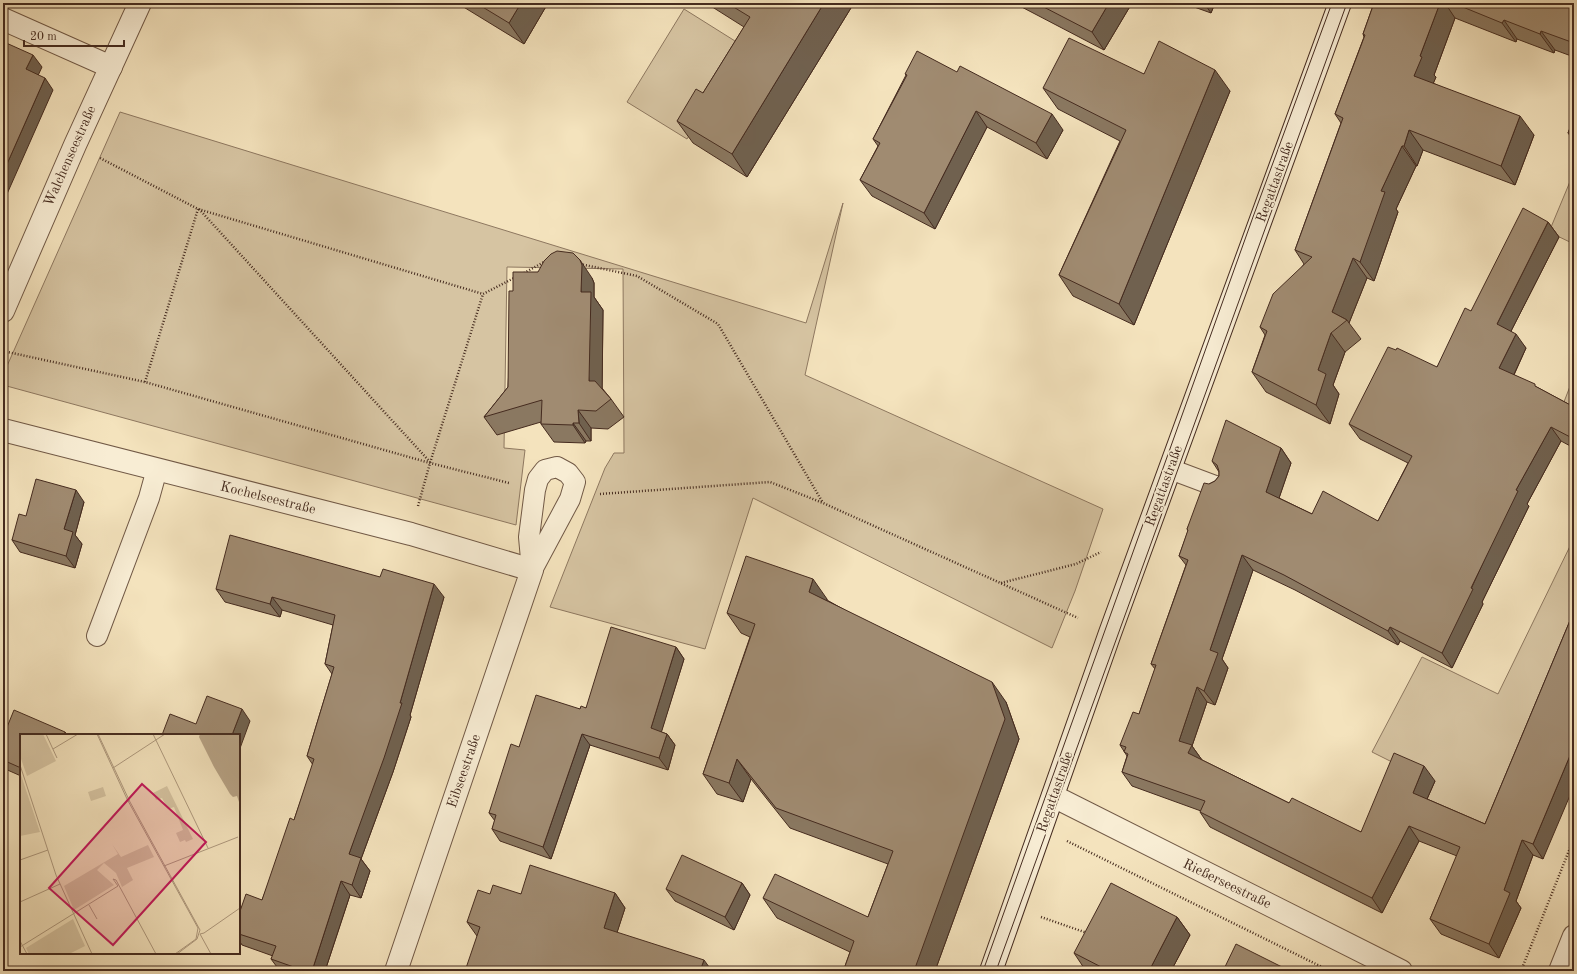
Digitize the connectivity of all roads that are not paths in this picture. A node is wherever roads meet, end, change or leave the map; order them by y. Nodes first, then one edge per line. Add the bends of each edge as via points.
1 (140, 3) edge
2 (1340, 3) edge
3 (3, 18) edge
4 (111, 67) junction
5 (3, 311) edge
6 (3, 430) edge
7 (157, 469) junction
8 (1170, 469) junction
9 (1218, 487) edge
10 (532, 570) joint
11 (97, 636) dead end
12 (1053, 796) junction
13 (1574, 936) edge
14 (396, 971) edge
15 (991, 971) edge
16 (1401, 971) edge
17 (1560, 971) edge

1 - 4 street, Walchenseestraße
2 - 8 street, Regattastraße
3 - 4 street
4 - 5 street, Walchenseestraße via 74,145
6 - 7 street, Kochelseestraße
7 - 10 street, Kochelseestraße via 411,534
7 - 11 lane via 149,498
8 - 9 lane
8 - 12 street, Regattastraße
10 - 14 street, Eibseestraße
12 - 15 street, Regattastraße
12 - 16 street, Rießerseestraße
13 - 17 street

